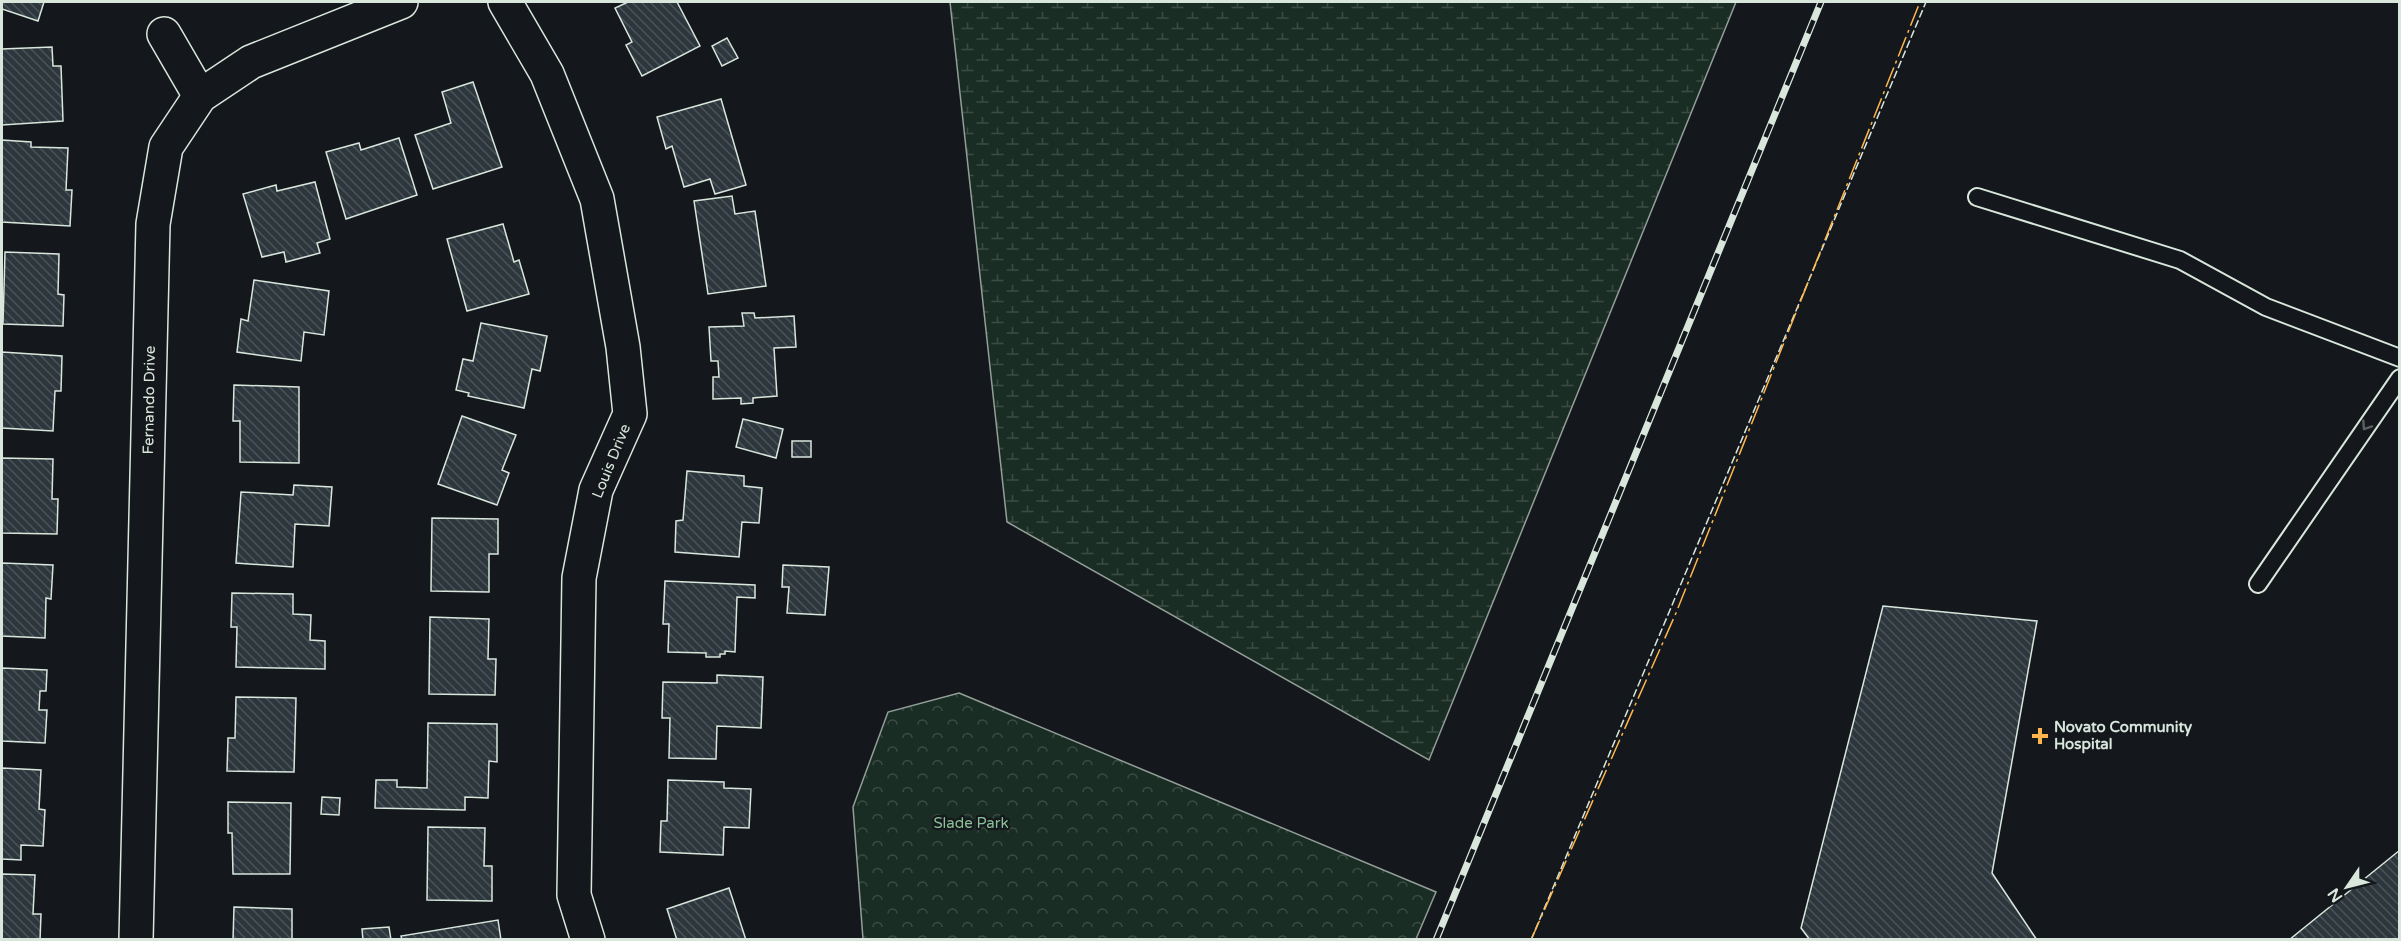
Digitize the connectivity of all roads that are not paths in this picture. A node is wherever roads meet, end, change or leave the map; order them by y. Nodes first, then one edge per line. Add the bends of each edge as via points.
1 (401, 2) edge
2 (505, 2) edge
3 (164, 34) dead end
4 (200, 96) junction
5 (1977, 197) dead end
6 (2400, 358) edge
7 (2400, 378) edge
8 (2258, 584) dead end
9 (136, 939) edge
10 (588, 939) edge

1 - 4 street, Fernando Drive via 251,62
2 - 10 street, Louis Drive via 547,74 597,199 624,347 630,414 596,490 579,578 574,895
3 - 4 street
4 - 9 street, Fernando Drive via 166,147 153,224
5 - 6 lane via 2180,260 2266,307
7 -> 8 lane

